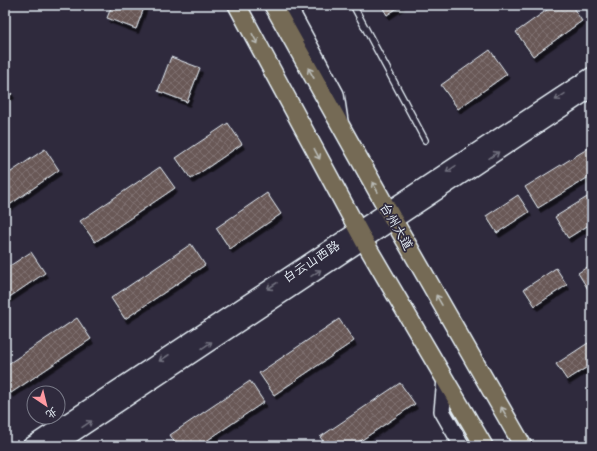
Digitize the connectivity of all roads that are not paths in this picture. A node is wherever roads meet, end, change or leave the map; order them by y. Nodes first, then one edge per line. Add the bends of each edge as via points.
1 (237, 5) edge
2 (273, 5) edge
3 (288, 5) edge
4 (353, 5) edge
5 (592, 75) edge
6 (592, 89) edge
7 (340, 124) junction
8 (425, 140) dead end
9 (391, 216) junction
10 (361, 235) junction
11 (444, 379) junction
12 (30, 446) edge
13 (55, 446) edge
14 (462, 446) edge
15 (484, 446) edge
16 (523, 446) edge

1 -> 10 main road
7 -> 2 main road, 台州大道
3 - 7 main road via 336,94
4 - 8 lane
5 -> 9 main road, 白云山西路
9 -> 6 main road, 白云山西路
9 -> 7 main road, 台州大道
9 - 10 main road, 白云山西路
16 -> 9 main road, 台州大道
10 - 11 main road
10 -> 12 main road, 白云山西路
13 -> 10 main road, 白云山西路
11 - 14 main road via 442,412
11 - 15 main road

